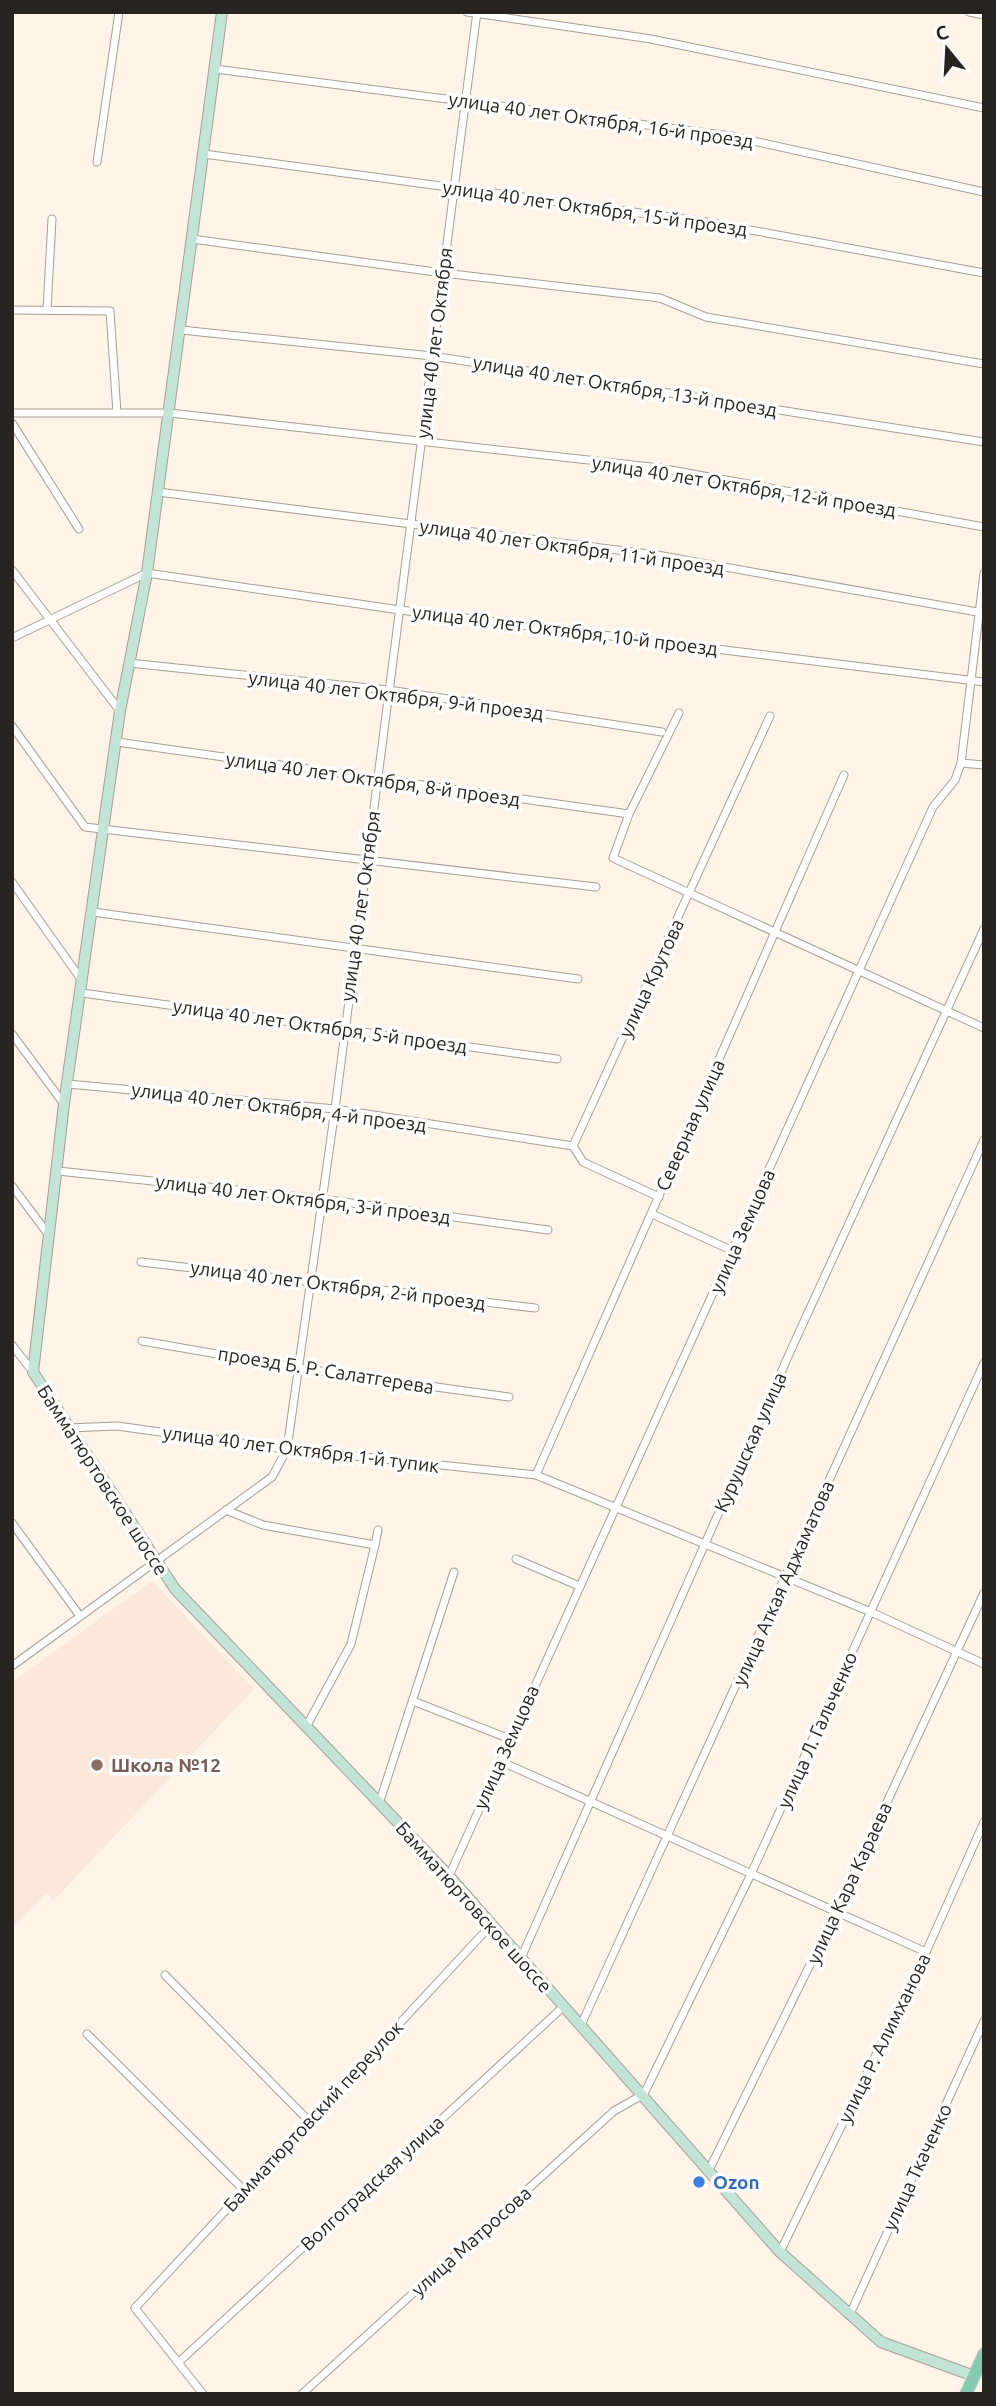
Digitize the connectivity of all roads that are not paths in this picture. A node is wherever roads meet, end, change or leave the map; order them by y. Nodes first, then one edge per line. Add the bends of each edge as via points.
1 (119, 12) edge
2 (222, 12) edge
3 (467, 12) edge
4 (970, 12) edge
5 (477, 13) edge
6 (984, 15) edge
7 (215, 69) junction
8 (465, 101) junction
9 (984, 108) edge
10 (204, 154) junction
11 (97, 162) dead end
12 (452, 188) junction
13 (984, 192) edge
14 (52, 219) dead end
15 (192, 239) junction
16 (443, 273) junction
17 (984, 273) edge
18 (12, 310) edge
19 (47, 310) junction
20 (181, 330) junction
21 (432, 356) junction
22 (984, 364) edge
23 (12, 413) edge
24 (117, 413) junction
25 (170, 413) junction
26 (12, 424) edge
27 (421, 441) junction
28 (984, 442) edge
29 (158, 492) junction
30 (411, 525) junction
31 (984, 527) edge
32 (79, 529) dead end
33 (12, 570) edge
34 (147, 573) junction
35 (984, 573) edge
36 (400, 610) junction
37 (982, 613) edge
38 (50, 620) junction
39 (12, 638) edge
40 (129, 663) junction
41 (971, 680) junction
42 (984, 682) edge
43 (389, 690) junction
44 (120, 711) junction
45 (679, 713) dead end
46 (770, 716) dead end
47 (12, 726) edge
48 (662, 732) dead end
49 (117, 742) junction
50 (961, 763) junction
51 (984, 765) edge
52 (844, 775) dead end
53 (377, 781) junction
54 (629, 814) junction
55 (104, 831) junction
56 (367, 858) junction
57 (12, 882) edge
58 (596, 887) dead end
59 (690, 895) junction
60 (93, 912) junction
61 (984, 929) edge
62 (775, 932) junction
63 (356, 947) junction
64 (858, 971) junction
65 (578, 979) dead end
66 (82, 988) junction
67 (947, 1010) junction
68 (984, 1027) edge
69 (343, 1028) junction
70 (12, 1034) edge
71 (557, 1059) dead end
72 (68, 1084) junction
73 (64, 1104) junction
74 (335, 1109) junction
75 (984, 1140) edge
76 (573, 1146) junction
77 (58, 1171) junction
78 (12, 1186) edge
79 (659, 1196) junction
80 (322, 1199) junction
81 (652, 1214) junction
82 (548, 1230) dead end
83 (48, 1234) junction
84 (733, 1251) junction
85 (141, 1262) dead end
86 (311, 1284) junction
87 (535, 1308) dead end
88 (142, 1341) dead end
89 (12, 1345) edge
90 (984, 1363) edge
91 (299, 1368) junction
92 (33, 1372) junction
93 (509, 1397) dead end
94 (66, 1428) junction
95 (287, 1449) junction
96 (536, 1475) junction
97 (615, 1507) junction
98 (226, 1510) junction
99 (12, 1523) edge
100 (378, 1530) dead end
101 (375, 1545) junction
102 (705, 1545) junction
103 (516, 1559) dead end
104 (156, 1561) junction
105 (454, 1572) dead end
106 (785, 1577) junction
107 (579, 1586) junction
108 (984, 1594) edge
109 (871, 1612) junction
110 (80, 1616) junction
111 (957, 1651) junction
112 (984, 1664) edge
113 (12, 1665) edge
114 (412, 1700) junction
115 (306, 1727) junction
116 (510, 1739) junction
117 (500, 1761) junction
118 (591, 1803) junction
119 (379, 1804) junction
120 (984, 1822) edge
121 (667, 1836) junction
122 (751, 1874) junction
123 (449, 1876) junction
124 (836, 1912) junction
125 (492, 1924) junction
126 (926, 1952) junction
127 (521, 1958) junction
128 (165, 1975) dead end
129 (564, 2006) junction
130 (984, 2021) edge
131 (581, 2025) junction
132 (87, 2034) dead end
133 (644, 2094) junction
134 (309, 2121) junction
135 (709, 2170) junction
136 (244, 2190) junction
137 (780, 2252) junction
138 (850, 2314) junction
139 (984, 2354) edge
140 (180, 2361) junction
141 (974, 2376) junction
142 (203, 2394) edge
143 (302, 2394) edge
144 (966, 2394) edge

1 - 11 street
2 - 7 street
3 - 5 street
4 - 6 street
5 - 8 street, улица 40 лет Октября
5 - 9 street via 651,39
7 - 8 street, улица 40 лет Октября, 16-й проезд
7 - 10 street
8 - 12 street, улица 40 лет Октября
8 - 13 street, улица 40 лет Октября, 16-й проезд via 731,136
10 - 12 street, улица 40 лет Октября, 15-й проезд
10 - 15 street
12 - 16 street, улица 40 лет Октября
12 - 17 street, улица 40 лет Октября, 15-й проезд via 707,222
14 - 19 street
15 - 16 street
15 - 20 street
16 - 21 street, улица 40 лет Октября
16 - 22 street via 660,298 706,317
18 - 19 street
19 - 24 street via 110,311
20 - 21 street, улица 40 лет Октября, 13-й проезд
20 - 25 street
21 - 27 street, улица 40 лет Октября
21 - 28 street, улица 40 лет Октября, 13-й проезд
23 - 24 street, улица 40 лет Октября, 12-й проезд
24 - 25 street, улица 40 лет Октября, 12-й проезд
25 - 27 street, улица 40 лет Октября, 12-й проезд
25 - 29 street
26 - 32 street
27 - 30 street, улица 40 лет Октября
27 - 31 street, улица 40 лет Октября, 12-й проезд via 660,468
29 - 30 street, улица 40 лет Октября, 11-й проезд
29 - 34 street
30 - 36 street, улица 40 лет Октября
30 - 37 street, улица 40 лет Октября, 11-й проезд via 657,555
33 - 38 street
34 - 36 street, улица 40 лет Октября, 10-й проезд
34 - 38 street
34 - 40 street
35 - 37 street, улица Земцова
36 - 41 street, улица 40 лет Октября, 10-й проезд
36 - 43 street, улица 40 лет Октября
37 - 41 street, улица Земцова
38 - 39 street
38 - 44 street
40 - 43 street, улица 40 лет Октября, 9-й проезд
40 - 44 street
41 - 42 street, улица 40 лет Октября, 10-й проезд
41 - 50 street, улица Земцова
43 - 48 street, улица 40 лет Октября, 9-й проезд
43 - 53 street, улица 40 лет Октября
44 - 49 street
45 - 54 street
46 - 59 street, улица Крутова
47 - 55 street via 85,827
49 - 53 street, улица 40 лет Октября, 8-й проезд
49 - 55 street
50 - 51 street
50 - 64 street, улица Земцова via 955,779 933,807
52 - 62 street, Северная улица
53 - 54 street, улица 40 лет Октября, 8-й проезд
53 - 56 street, улица 40 лет Октября
54 - 59 street via 613,858
55 - 56 street
55 - 60 street
56 - 58 street
56 - 63 street, улица 40 лет Октября
57 - 66 street
59 - 62 street
59 - 76 street, улица Крутова
60 - 63 street
60 - 66 street
61 - 67 street, Курушская улица
62 - 64 street
62 - 79 street, Северная улица
63 - 65 street
63 - 69 street, улица 40 лет Октября
64 - 67 street
64 - 84 street, улица Земцова
66 - 69 street, улица 40 лет Октября, 5-й проезд
66 - 72 street
67 - 68 street
67 - 102 street, Курушская улица
69 - 71 street, улица 40 лет Октября, 5-й проезд
69 - 74 street, улица 40 лет Октября
70 - 73 street
72 - 73 street
72 - 74 street, улица 40 лет Октября, 4-й проезд
73 - 77 street
74 - 76 street, улица 40 лет Октября, 4-й проезд
74 - 80 street, улица 40 лет Октября
75 - 106 street, улица Аткая Аджаматова
76 - 79 street via 583,1162
77 - 80 street, улица 40 лет Октября, 3-й проезд
77 - 83 street
78 - 83 street
79 - 81 street, Северная улица
80 - 82 street, улица 40 лет Октября, 3-й проезд
80 - 86 street, улица 40 лет Октября
81 - 84 street
81 - 96 street, Северная улица
83 - 92 street
84 - 97 street, улица Земцова
85 - 86 street, улица 40 лет Октября, 2-й проезд
86 - 87 street, улица 40 лет Октября, 2-й проезд
86 - 91 street, улица 40 лет Октября
88 - 91 street, проезд Б. Р. Салатгерева
89 - 92 street
90 - 109 street, улица Л. Гальченко
91 - 93 street, проезд Б. Р. Салатгерева
91 - 95 street, улица 40 лет Октября
92 - 94 street, Бамматюртовское шоссе
94 - 95 street, улица 40 лет Октября 1-й тупик via 117,1426
94 - 104 street, Бамматюртовское шоссе
95 - 96 street, улица 40 лет Октября 1-й тупик
95 - 98 street, улица 40 лет Октября via 272,1477
96 - 97 street, улица 40 лет Октября 1-й тупик
97 - 102 street, улица 40 лет Октября 1-й тупик
97 - 107 street, улица Земцова
98 - 101 street via 263,1525
98 - 104 street, улица 40 лет Октября
99 - 110 street
100 - 101 street
101 - 115 street via 351,1644
102 - 106 street, улица 40 лет Октября 1-й тупик
102 - 118 street, Курушская улица
103 - 107 street
104 - 110 street, улица 40 лет Октября
104 - 115 street, Бамматюртовское шоссе via 175,1589
105 - 114 street
106 - 109 street, улица 40 лет Октября 1-й тупик
106 - 121 street, улица Аткая Аджаматова
107 - 116 street, улица Земцова
108 - 111 street, улица Кара Караева
109 - 111 street, улица 40 лет Октября 1-й тупик
109 - 122 street, улица Л. Гальченко
110 - 113 street, улица 40 лет Октября
111 - 112 street, улица 40 лет Октября 1-й тупик
111 - 124 street, улица Кара Караева
114 - 116 street
114 - 119 street
115 - 119 street, Бамматюртовское шоссе
116 - 117 street, улица Земцова
117 - 118 street
117 - 123 street, улица Земцова
118 - 121 street
118 - 127 street, Курушская улица
119 - 123 street, Бамматюртовское шоссе
120 - 126 street, улица Р. Алимханова
121 - 122 street
121 - 131 street, улица Аткая Аджаматова
122 - 124 street
122 - 133 street, улица Л. Гальченко
123 - 125 street, Бамматюртовское шоссе
124 - 126 street
124 - 135 street, улица Кара Караева
125 - 127 street, Бамматюртовское шоссе
125 - 134 street, Бамматюртовский переулок
126 - 137 street, улица Р. Алимханова
127 - 129 street, Бамматюртовское шоссе
128 - 134 street
129 - 131 street, Бамматюртовское шоссе
129 - 140 street, Волгоградская улица
130 - 138 street, улица Ткаченко
131 - 133 street, Бамматюртовское шоссе
132 - 136 street
133 - 135 street, Бамматюртовское шоссе
133 - 143 street, улица Матросова via 614,2111
134 - 136 street, Бамматюртовский переулок
135 - 137 street, Бамматюртовское шоссе
136 - 140 street, Бамматюртовский переулок via 135,2308
137 - 138 street, Бамматюртовское шоссе
138 - 141 street, Бамматюртовское шоссе via 881,2342
139 - 141 main road
140 - 142 street
141 - 144 main road

